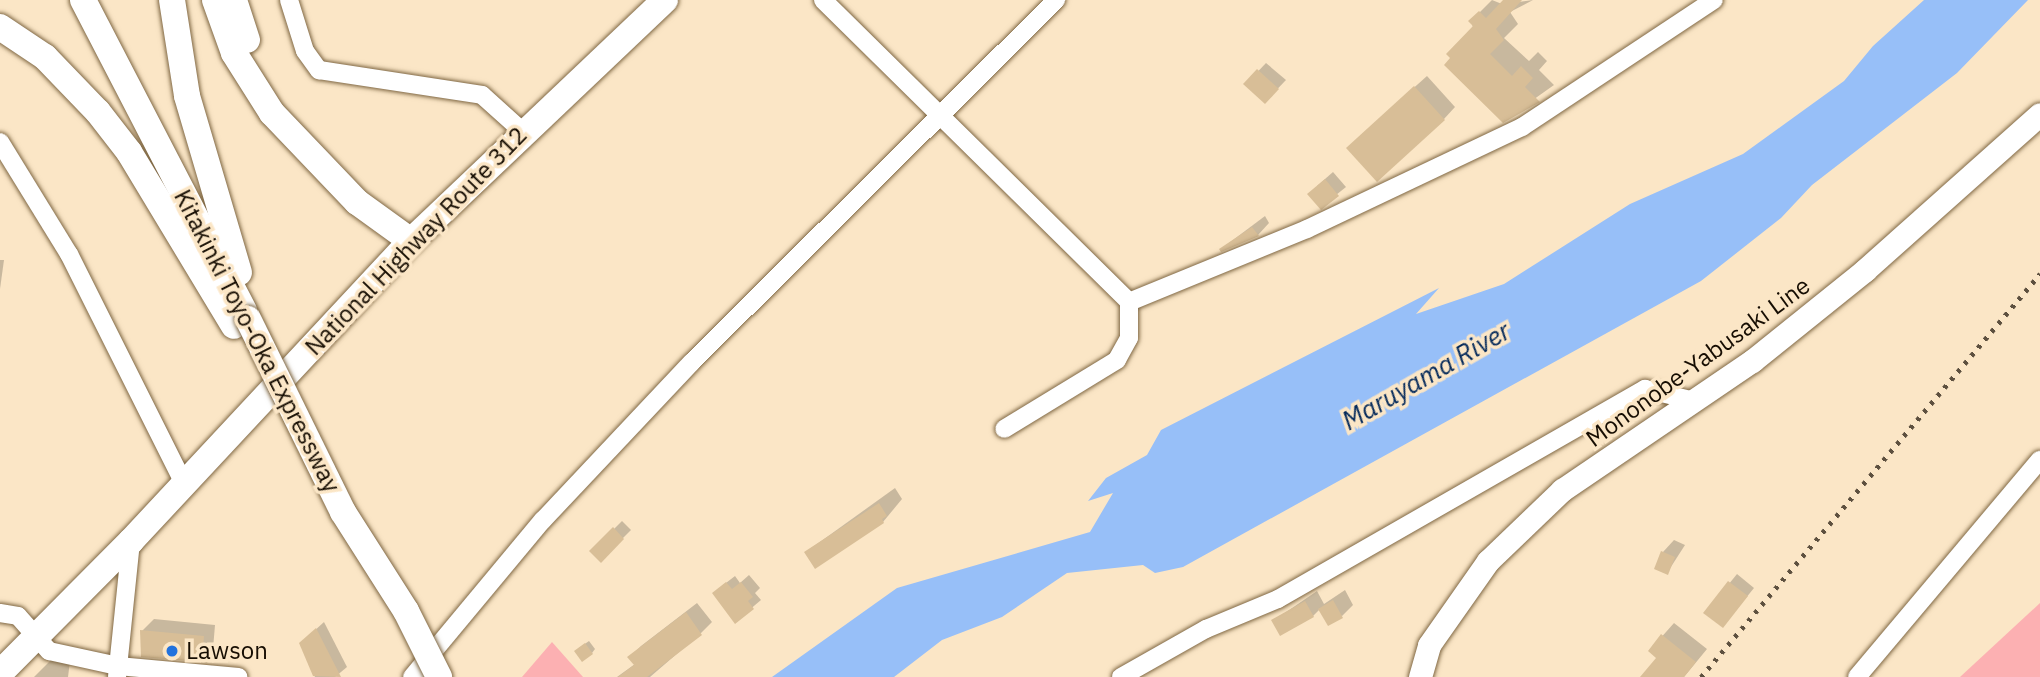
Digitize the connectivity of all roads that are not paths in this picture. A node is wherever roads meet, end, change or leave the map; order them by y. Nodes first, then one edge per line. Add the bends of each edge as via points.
1 (83, 0) edge
2 (172, 0) edge
3 (215, 0) edge
4 (234, 0) edge
5 (289, 0) edge
6 (665, 0) edge
7 (823, 0) edge
8 (1056, 0) edge
9 (1714, 0) edge
10 (0, 27) edge
11 (2040, 114) edge
12 (939, 117) junction
13 (522, 131) junction
14 (0, 142) edge
15 (411, 241) junction
16 (1129, 302) junction
17 (246, 320) junction
18 (1695, 401) junction
19 (1004, 429) dead end
20 (2040, 460) edge
21 (184, 484) junction
22 (131, 541) junction
23 (406, 611) junction
24 (0, 613) edge
25 (36, 638) junction
26 (118, 672) edge
27 (0, 673) edge
28 (239, 677) edge
29 (412, 677) edge
30 (439, 677) edge
31 (1121, 677) edge
32 (1420, 677) edge
33 (1857, 677) edge

1 - 17 highway, Kitakinki Toyo-Oka Expressway
2 - 17 highway via 187,96
3 - 15 highway via 234,53 272,113 357,202
4 - 15 highway via 268,79 303,122 371,190
5 - 13 street via 305,51 318,70 482,94
6 - 13 highway, National Highway Route 312
7 - 12 street
8 - 12 street
9 - 16 street via 1522,127 1307,229
10 - 17 highway via 45,57 98,112
11 - 18 main road, Mononobe-Yabusaki Line via 1865,270
12 - 16 street
12 - 29 street via 691,363 543,520
13 - 15 highway, National Highway Route 312
14 - 21 street via 69,254
15 - 21 highway, National Highway Route 312
16 - 19 street via 1129,338 1117,360
17 - 23 highway, Kitakinki Toyo-Oka Expressway, bridge via 343,512
17 - 23 highway, bridge via 386,554
18 - 31 street via 1645,390 1278,598 1206,629
18 - 32 main road, Mononobe-Yabusaki Line via 1562,490 1488,561 1429,645
20 - 33 street
21 - 22 highway, National Highway Route 312
22 - 25 highway, National Highway Route 312
22 - 26 street
23 - 30 highway, Kitakinki Toyo-Oka Expressway, bridge
24 - 25 street via 18,616
25 - 26 street via 49,651
25 - 27 highway, National Highway Route 312
26 - 28 street

